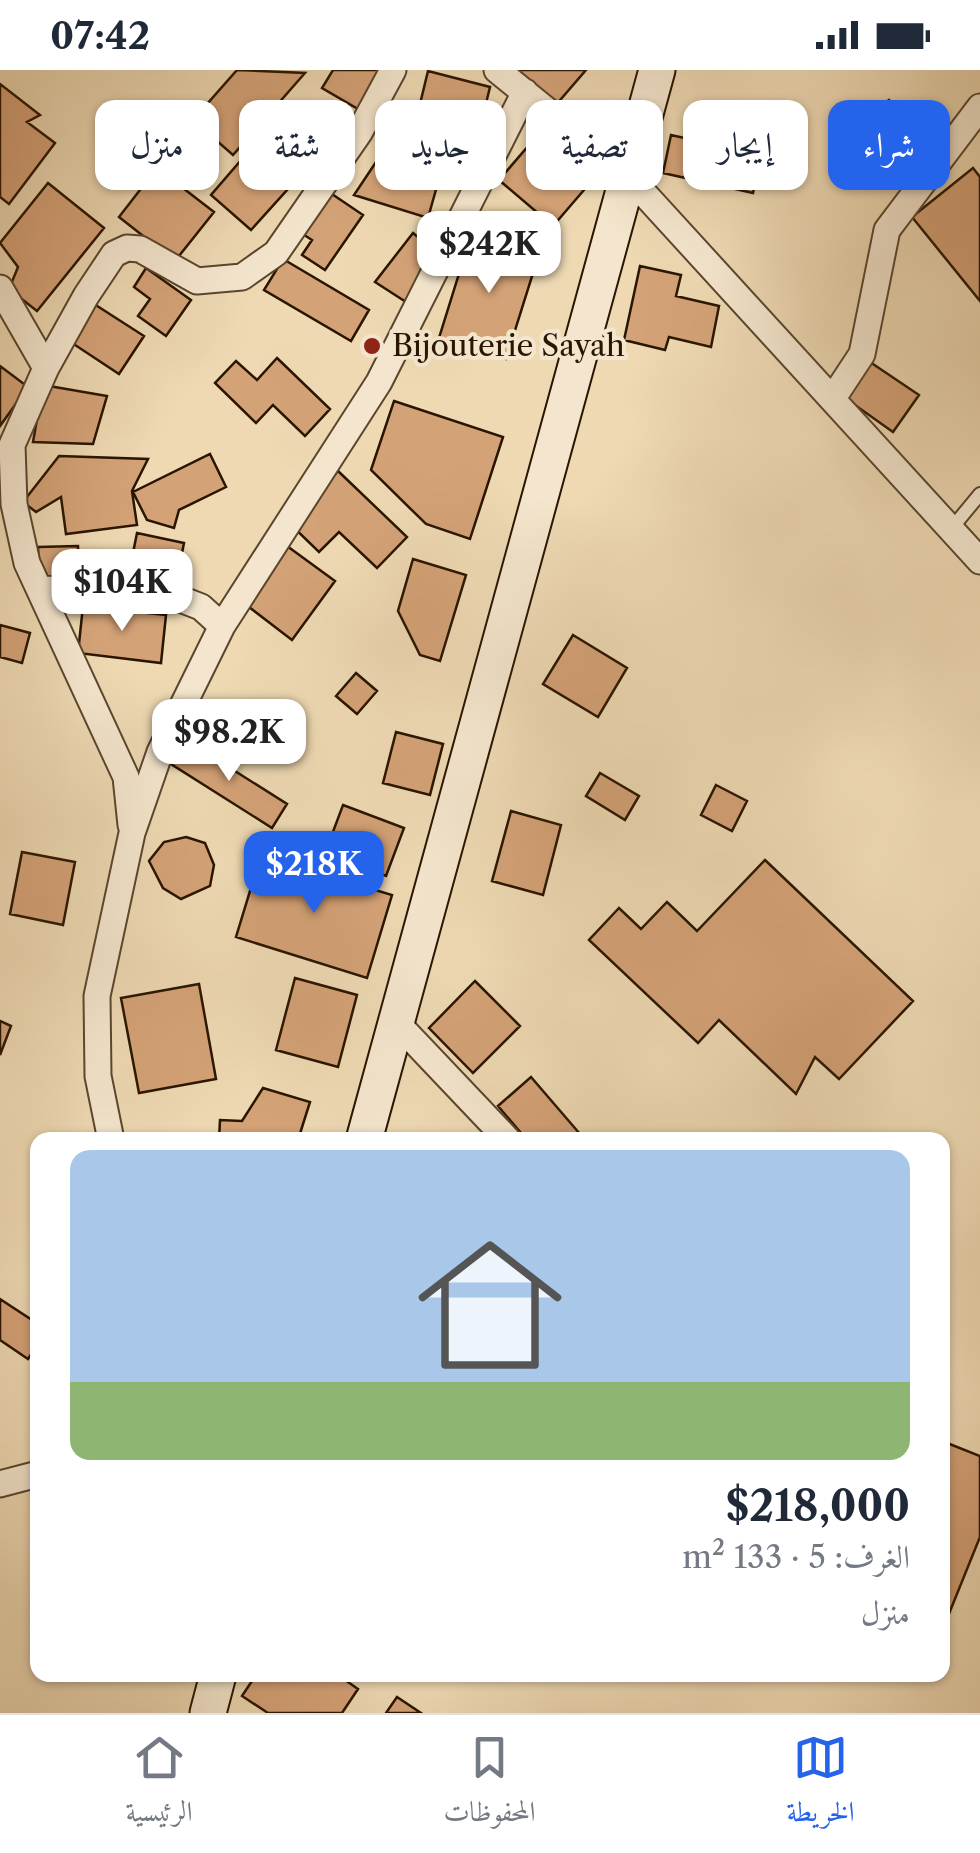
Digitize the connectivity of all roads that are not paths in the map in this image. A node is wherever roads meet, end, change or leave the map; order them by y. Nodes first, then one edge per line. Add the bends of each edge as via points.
1 (393, 70) edge
2 (497, 70) edge
3 (657, 70) edge
4 (526, 92) junction
5 (536, 100) edge
6 (649, 100) edge
7 (980, 108) edge
8 (625, 190) edge
9 (641, 190) edge
10 (0, 288) edge
11 (46, 368) junction
12 (834, 398) junction
13 (980, 494) edge
14 (952, 528) junction
15 (980, 561) edge
16 (40, 589) junction
17 (222, 626) junction
18 (132, 833) junction
19 (396, 1022) junction
20 (109, 1132) edge
21 (366, 1132) edge
22 (500, 1132) edge
23 (30, 1476) edge
24 (0, 1484) edge
25 (216, 1682) edge
26 (208, 1713) edge

1 - 11 street via 359,133 276,253 242,277 197,281 140,249 114,254
2 - 4 street
3 - 6 street
4 - 5 street
4 - 17 street via 379,382
7 - 12 street via 888,230 862,354
8 - 19 street
9 - 12 street
10 - 11 street
11 - 16 street via 12,445 20,537
12 - 14 street
13 - 14 lane
14 - 15 street
16 - 17 street via 165,593 201,606
16 - 18 street via 126,776
17 - 18 street via 160,752
18 - 20 street via 96,996 98,1076
19 - 21 street
19 - 22 street
23 - 24 street
25 - 26 street

